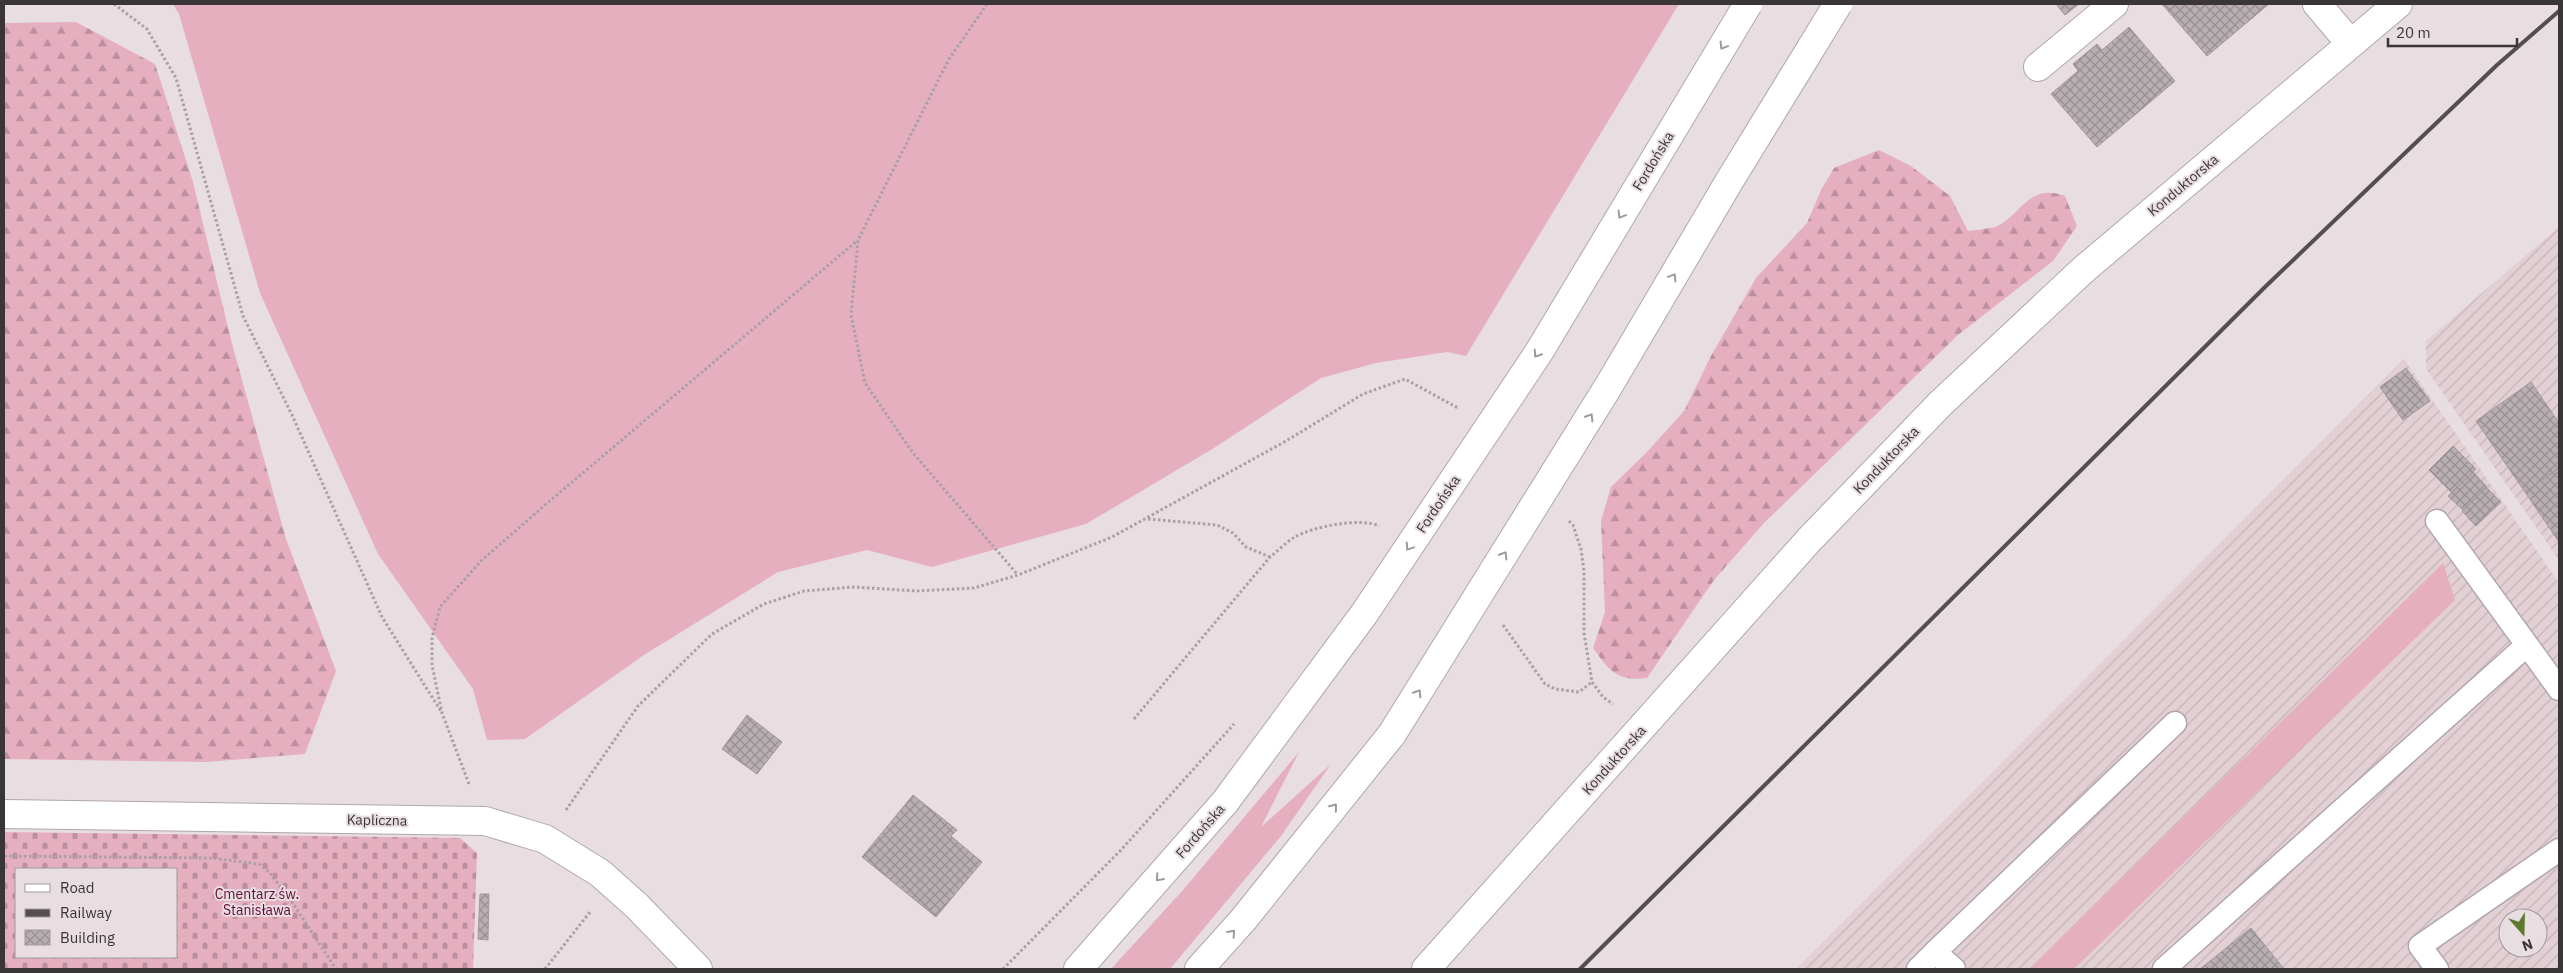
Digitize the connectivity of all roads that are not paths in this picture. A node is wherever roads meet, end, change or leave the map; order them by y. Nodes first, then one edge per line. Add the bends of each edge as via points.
1 (1748, 4) edge
2 (1838, 4) edge
3 (2114, 4) edge
4 (2316, 4) edge
5 (2398, 4) edge
6 (2350, 43) junction
7 (2038, 68) dead end
8 (2437, 522) dead end
9 (2527, 645) junction
10 (2559, 689) edge
11 (2175, 723) dead end
12 (4, 814) edge
13 (2559, 850) edge
14 (1935, 952) junction
15 (698, 969) edge
16 (1078, 969) edge
17 (1199, 969) edge
18 (1426, 969) edge
19 (1918, 969) edge
20 (1954, 969) edge
21 (2164, 969) edge
22 (2437, 969) edge

1 -> 16 main road, Fordońska, bridge via 1538,352 1364,614 1225,802
17 -> 2 main road, bridge via 1244,920 1392,734 1608,386
3 - 7 main road
4 - 6 main road
5 - 6 main road, Konduktorska
6 - 18 main road, Konduktorska via 2083,270 1940,404 1810,540
8 - 9 lane
9 - 10 lane
9 - 21 lane
11 - 14 lane
12 - 15 main road, Kapliczna via 485,822 545,839 600,873
13 - 22 lane via 2420,946
14 - 19 lane
14 - 20 lane

